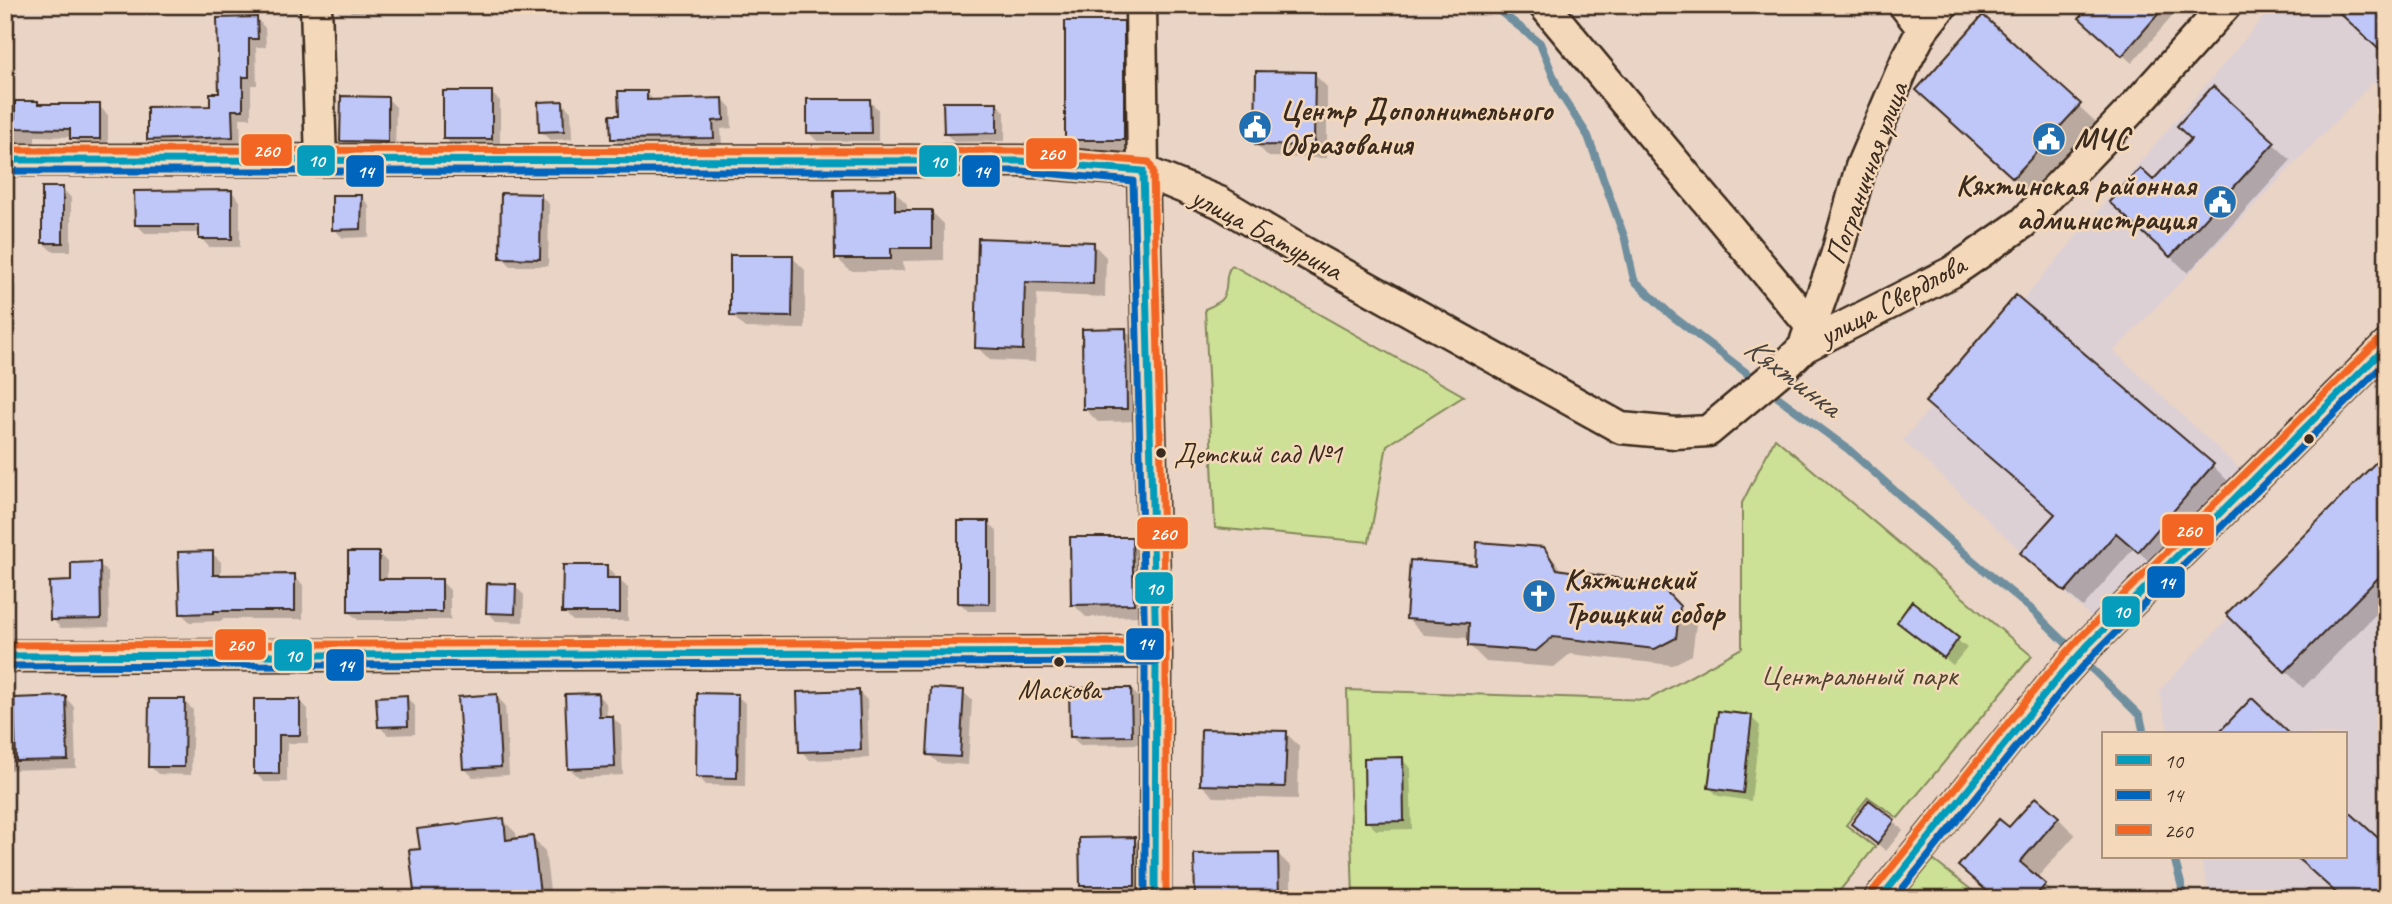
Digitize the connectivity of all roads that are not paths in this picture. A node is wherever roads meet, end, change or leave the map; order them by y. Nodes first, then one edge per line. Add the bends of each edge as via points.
1 (316, 5) edge
2 (1141, 5) edge
3 (1544, 5) edge
4 (1904, 5) edge
5 (1942, 5) edge
6 (2226, 5) edge
7 (1923, 29) junction
8 (5, 160) edge
9 (321, 160) junction
10 (1143, 171) junction
11 (1808, 337) junction
12 (2387, 346) edge
13 (1731, 413) joint
14 (1156, 652) junction
15 (5, 656) edge
16 (1155, 899) edge
17 (1880, 899) edge

1 - 9 street
2 - 10 street
3 - 11 street
4 - 7 street
5 - 7 street, Пограничная улица
6 - 11 street, улица Свердлова via 2023,223 1952,272
7 - 11 street, Пограничная улица via 1861,167
8 - 9 street, улица Батурина
9 - 10 street, улица Батурина via 1021,161
10 - 13 street, улица Батурина via 1219,202 1622,428 1708,431
10 - 14 street
11 - 13 street, улица Свердлова via 1781,370
12 - 17 street via 2057,678
14 - 15 street
14 - 16 street

